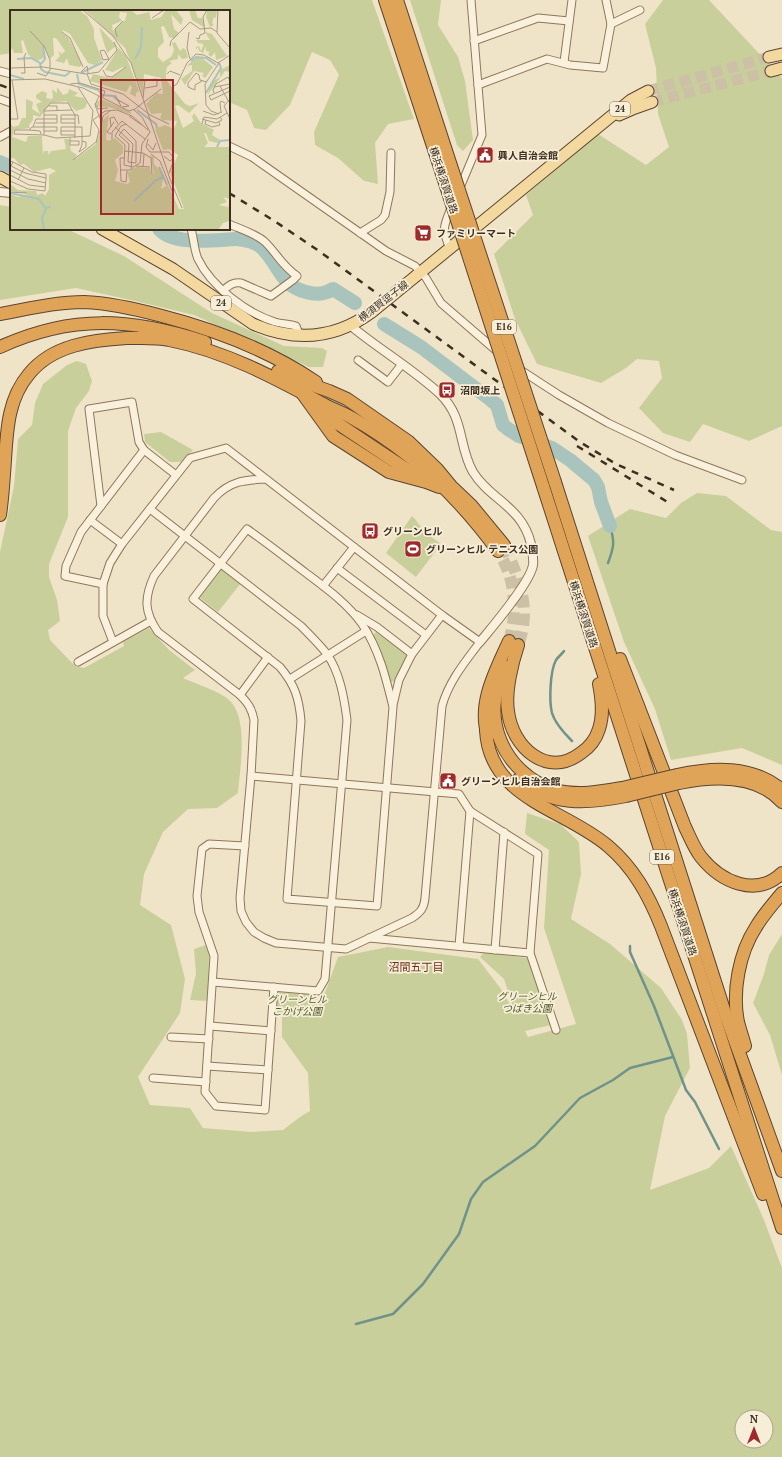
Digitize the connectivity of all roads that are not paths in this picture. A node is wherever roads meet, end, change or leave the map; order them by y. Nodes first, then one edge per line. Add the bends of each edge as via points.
1 (385, 0) edge
2 (398, 0) edge
3 (471, 0) edge
4 (572, 0) edge
5 (606, 0) edge
6 (640, 10) dead end
7 (569, 22) junction
8 (611, 24) junction
9 (474, 42) junction
10 (782, 54) edge
11 (768, 57) tunnel mouth
12 (564, 62) junction
13 (0, 71) edge
14 (10, 74) edge
15 (478, 85) junction
16 (648, 91) tunnel mouth
17 (0, 99) edge
18 (652, 102) tunnel mouth
19 (10, 103) edge
20 (594, 129) junction
21 (10, 132) edge
22 (0, 137) edge
23 (230, 146) edge
24 (391, 153) dead end
25 (0, 177) edge
26 (10, 182) edge
27 (0, 192) edge
28 (10, 193) edge
29 (230, 224) edge
30 (104, 230) edge
31 (360, 233) junction
32 (193, 236) edge
33 (450, 249) junction
34 (418, 273) junction
35 (223, 291) junction
36 (0, 314) edge
37 (351, 326) junction
38 (300, 336) junction
39 (168, 340) junction
40 (0, 346) edge
41 (0, 355) edge
42 (358, 360) dead end
43 (402, 364) junction
44 (329, 391) junction
45 (304, 393) junction
46 (144, 450) junction
47 (176, 475) junction
48 (432, 476) junction
49 (266, 479) junction
50 (742, 480) dead end
51 (543, 486) junction
52 (101, 506) junction
53 (150, 509) junction
54 (0, 515) edge
55 (90, 520) junction
56 (184, 536) junction
57 (122, 544) junction
58 (354, 546) junction
59 (579, 556) junction
60 (220, 564) junction
61 (337, 568) junction
62 (103, 584) junction
63 (323, 586) junction
64 (354, 613) junction
65 (442, 615) junction
66 (151, 622) junction
67 (366, 631) junction
68 (426, 635) junction
69 (113, 642) junction
70 (480, 642) junction
71 (412, 654) junction
72 (328, 655) junction
73 (268, 657) junction
74 (514, 659) junction
75 (78, 662) dead end
76 (290, 679) junction
77 (240, 695) junction
78 (393, 707) junction
79 (486, 730) junction
80 (251, 776) junction
81 (678, 779) junction
82 (297, 780) junction
83 (342, 784) junction
84 (387, 788) junction
85 (782, 790) edge
86 (435, 791) junction
87 (624, 792) junction
88 (782, 802) edge
89 (470, 810) junction
90 (504, 832) junction
91 (244, 846) junction
92 (782, 873) edge
93 (782, 893) edge
94 (332, 902) junction
95 (369, 938) junction
96 (459, 946) junction
97 (328, 948) junction
98 (495, 950) junction
99 (530, 953) junction
100 (214, 982) junction
101 (274, 987) junction
102 (210, 1026) junction
103 (556, 1030) dead end
104 (271, 1031) junction
105 (171, 1037) dead end
106 (209, 1039) junction
107 (207, 1066) junction
108 (268, 1070) junction
109 (153, 1078) dead end
110 (206, 1082) junction
111 (782, 1158) edge
112 (782, 1171) edge
113 (782, 1228) edge
114 (782, 1240) edge

1 - 51 highway, 横浜横須賀道路 / E16, bridge
2 - 59 highway, 横浜横須賀道路 / E16, bridge
3 - 9 street
4 - 7 street
5 - 8 street
6 - 8 street
7 - 9 street via 538,18
7 - 12 street
8 - 12 street via 603,68 570,65
9 - 15 street
10 - 11 main road
12 - 15 street via 547,59
13 - 14 street
15 - 33 street via 482,135 445,223 444,236
16 - 20 main road, 横須賀逗子線 / 24 via 631,100
17 - 19 street
18 - 20 main road, 横須賀逗子線 / 24 via 618,115
20 - 33 main road, 横須賀逗子線 / 24
21 - 22 street
23 - 31 street via 252,157
24 - 31 street via 390,192 385,215
25 - 26 main road
27 - 28 street
29 - 35 street via 259,238 297,276 271,296 236,282
30 - 38 main road, 横須賀逗子線 / 24 via 173,268 253,324 268,330
31 - 34 street via 386,251 415,266
32 - 35 street via 198,259
33 - 34 main road, 横須賀逗子線 / 24
34 - 37 main road, 横須賀逗子線 / 24, bridge via 373,312
34 - 50 street via 441,303 527,376 608,423 675,455
35 - 38 street via 263,317 296,326
36 - 44 highway via 70,302 142,310 243,343 296,368
37 - 38 main road, 横須賀逗子線 / 24 via 328,333
37 - 43 street
39 - 41 highway via 125,330 85,331 43,338
39 - 45 highway via 234,360
39 - 54 highway via 95,340 52,354 29,373 19,389 10,413
40 - 44 highway via 41,331 67,326 95,323 141,325 205,342
42 - 43 street via 388,382
43 - 70 street via 429,384 447,402 459,423 473,472 482,484 516,514 525,527 530,542 533,561 529,578
44 - 48 highway via 347,399 409,442
45 - 48 highway via 352,418
45 - 48 highway via 331,419
45 - 48 highway via 319,419 333,436 355,451 389,472 408,478
46 - 47 street
46 - 52 street
46 - 52 street via 139,442 132,402 89,409
47 - 49 street via 190,458 226,448
47 - 53 street
48 - 48 highway via 451,486 472,505 501,548
49 - 56 street via 233,483 222,490
49 - 58 street
51 - 74 highway via 597,670 602,699 602,719 596,737 587,749 575,758 559,762 544,760 529,752 518,741 510,723 508,710
51 - 113 highway, 横浜横須賀道路 / E16
52 - 55 street
53 - 56 street
53 - 57 street
55 - 57 street
55 - 62 street via 73,547 66,566 66,576
56 - 60 street
56 - 66 street via 148,588 147,611
57 - 62 street via 110,563
58 - 61 street
58 - 65 street
59 - 92 highway via 674,800 696,849 713,870 735,883 756,885 773,880
59 - 112 highway, 横浜横須賀道路 / E16 via 726,1016
60 - 63 street via 247,529
60 - 72 street via 301,626
60 - 73 street via 193,599
61 - 63 street
61 - 68 street
62 - 69 street via 103,616
63 - 64 street
64 - 67 street
64 - 71 street
65 - 68 street
65 - 70 street
66 - 69 street
66 - 77 street via 158,632
67 - 72 street
67 - 78 street via 380,660
68 - 71 street
69 - 75 street
70 - 86 street via 446,693 441,718
71 - 78 street via 399,680
72 - 76 street
72 - 83 street via 345,700 347,720
73 - 76 street
73 - 77 street
74 - 79 highway via 513,643 491,681 485,710
74 - 87 highway via 498,690 495,713 500,740 514,763 536,783 557,790 587,793
76 - 82 street via 300,706
77 - 80 street via 253,712
78 - 84 street
79 - 87 highway via 504,767 536,792 574,802 602,800
79 - 114 highway via 488,751 503,776 530,798 600,839 635,874 643,887 661,926
80 - 82 street
80 - 91 street
81 - 85 highway via 708,769 730,770 754,774
81 - 87 highway, bridge
81 - 88 highway via 714,778 747,781 764,788
82 - 83 street
82 - 94 street via 287,898
83 - 84 street
83 - 94 street
84 - 86 street
84 - 94 street via 377,906
86 - 89 street via 459,794
86 - 95 street via 424,906 420,913 412,918
89 - 90 street
89 - 96 street
90 - 98 street
90 - 99 street via 538,854
91 - 97 street via 241,911 254,932 276,943
91 - 100 street via 209,844 202,850 197,896 201,919 214,956
93 - 111 highway via 747,943 739,972 737,997 738,1022
94 - 97 street
95 - 96 street
95 - 97 street via 346,949
96 - 98 street
97 - 101 street via 326,979 318,991
98 - 99 street
99 - 103 street
100 - 101 street
100 - 102 street
101 - 104 street
102 - 104 street
102 - 106 street
104 - 108 street
105 - 106 street
106 - 107 street
107 - 108 street
107 - 110 street
108 - 110 street via 265,1110 216,1106 205,1092
109 - 110 street

